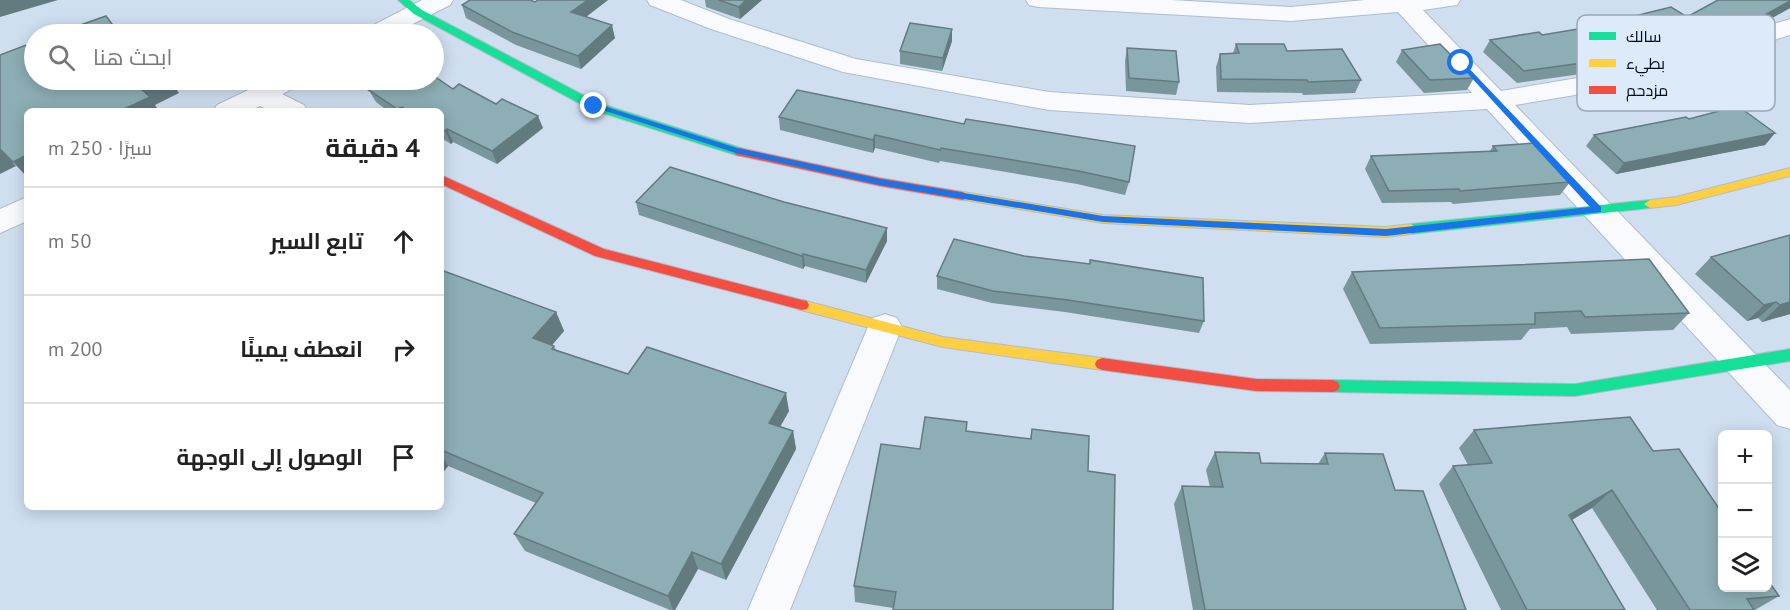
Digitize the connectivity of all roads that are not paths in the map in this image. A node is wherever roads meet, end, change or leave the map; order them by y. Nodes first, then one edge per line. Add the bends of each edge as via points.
1 (441, 0) edge
2 (659, 0) edge
3 (1038, 0) edge
4 (1448, 0) edge
5 (1404, 4) junction
6 (411, 6) edge
7 (388, 24) edge
8 (444, 24) edge
9 (444, 24) edge
10 (1790, 27) edge
11 (1775, 32) edge
12 (1577, 87) edge
13 (270, 90) edge
14 (260, 95) junction
15 (1497, 100) junction
16 (233, 108) edge
17 (288, 108) edge
18 (1790, 172) edge
19 (444, 180) edge
20 (24, 210) edge
21 (1598, 210) junction
22 (0, 222) edge
23 (885, 327) junction
24 (1790, 355) edge
25 (1742, 364) junction
26 (1790, 414) edge
27 (769, 610) edge

1 - 6 street
2 - 15 street via 852,66 1049,101 1250,114
3 - 5 street via 1291,14
4 - 5 street
5 - 15 street
6 - 7 street
6 - 9 street
8 - 21 street via 594,106 736,151 891,184 1103,219 1386,232
10 - 11 street
12 - 15 street
13 - 14 street
14 - 16 street
14 - 17 street
15 - 21 street
18 - 21 street via 1676,201
19 - 23 street via 600,253
20 - 22 street
21 - 25 street
23 - 25 street via 943,342 1256,385 1575,390
23 - 27 street
24 - 25 street
25 - 26 street

